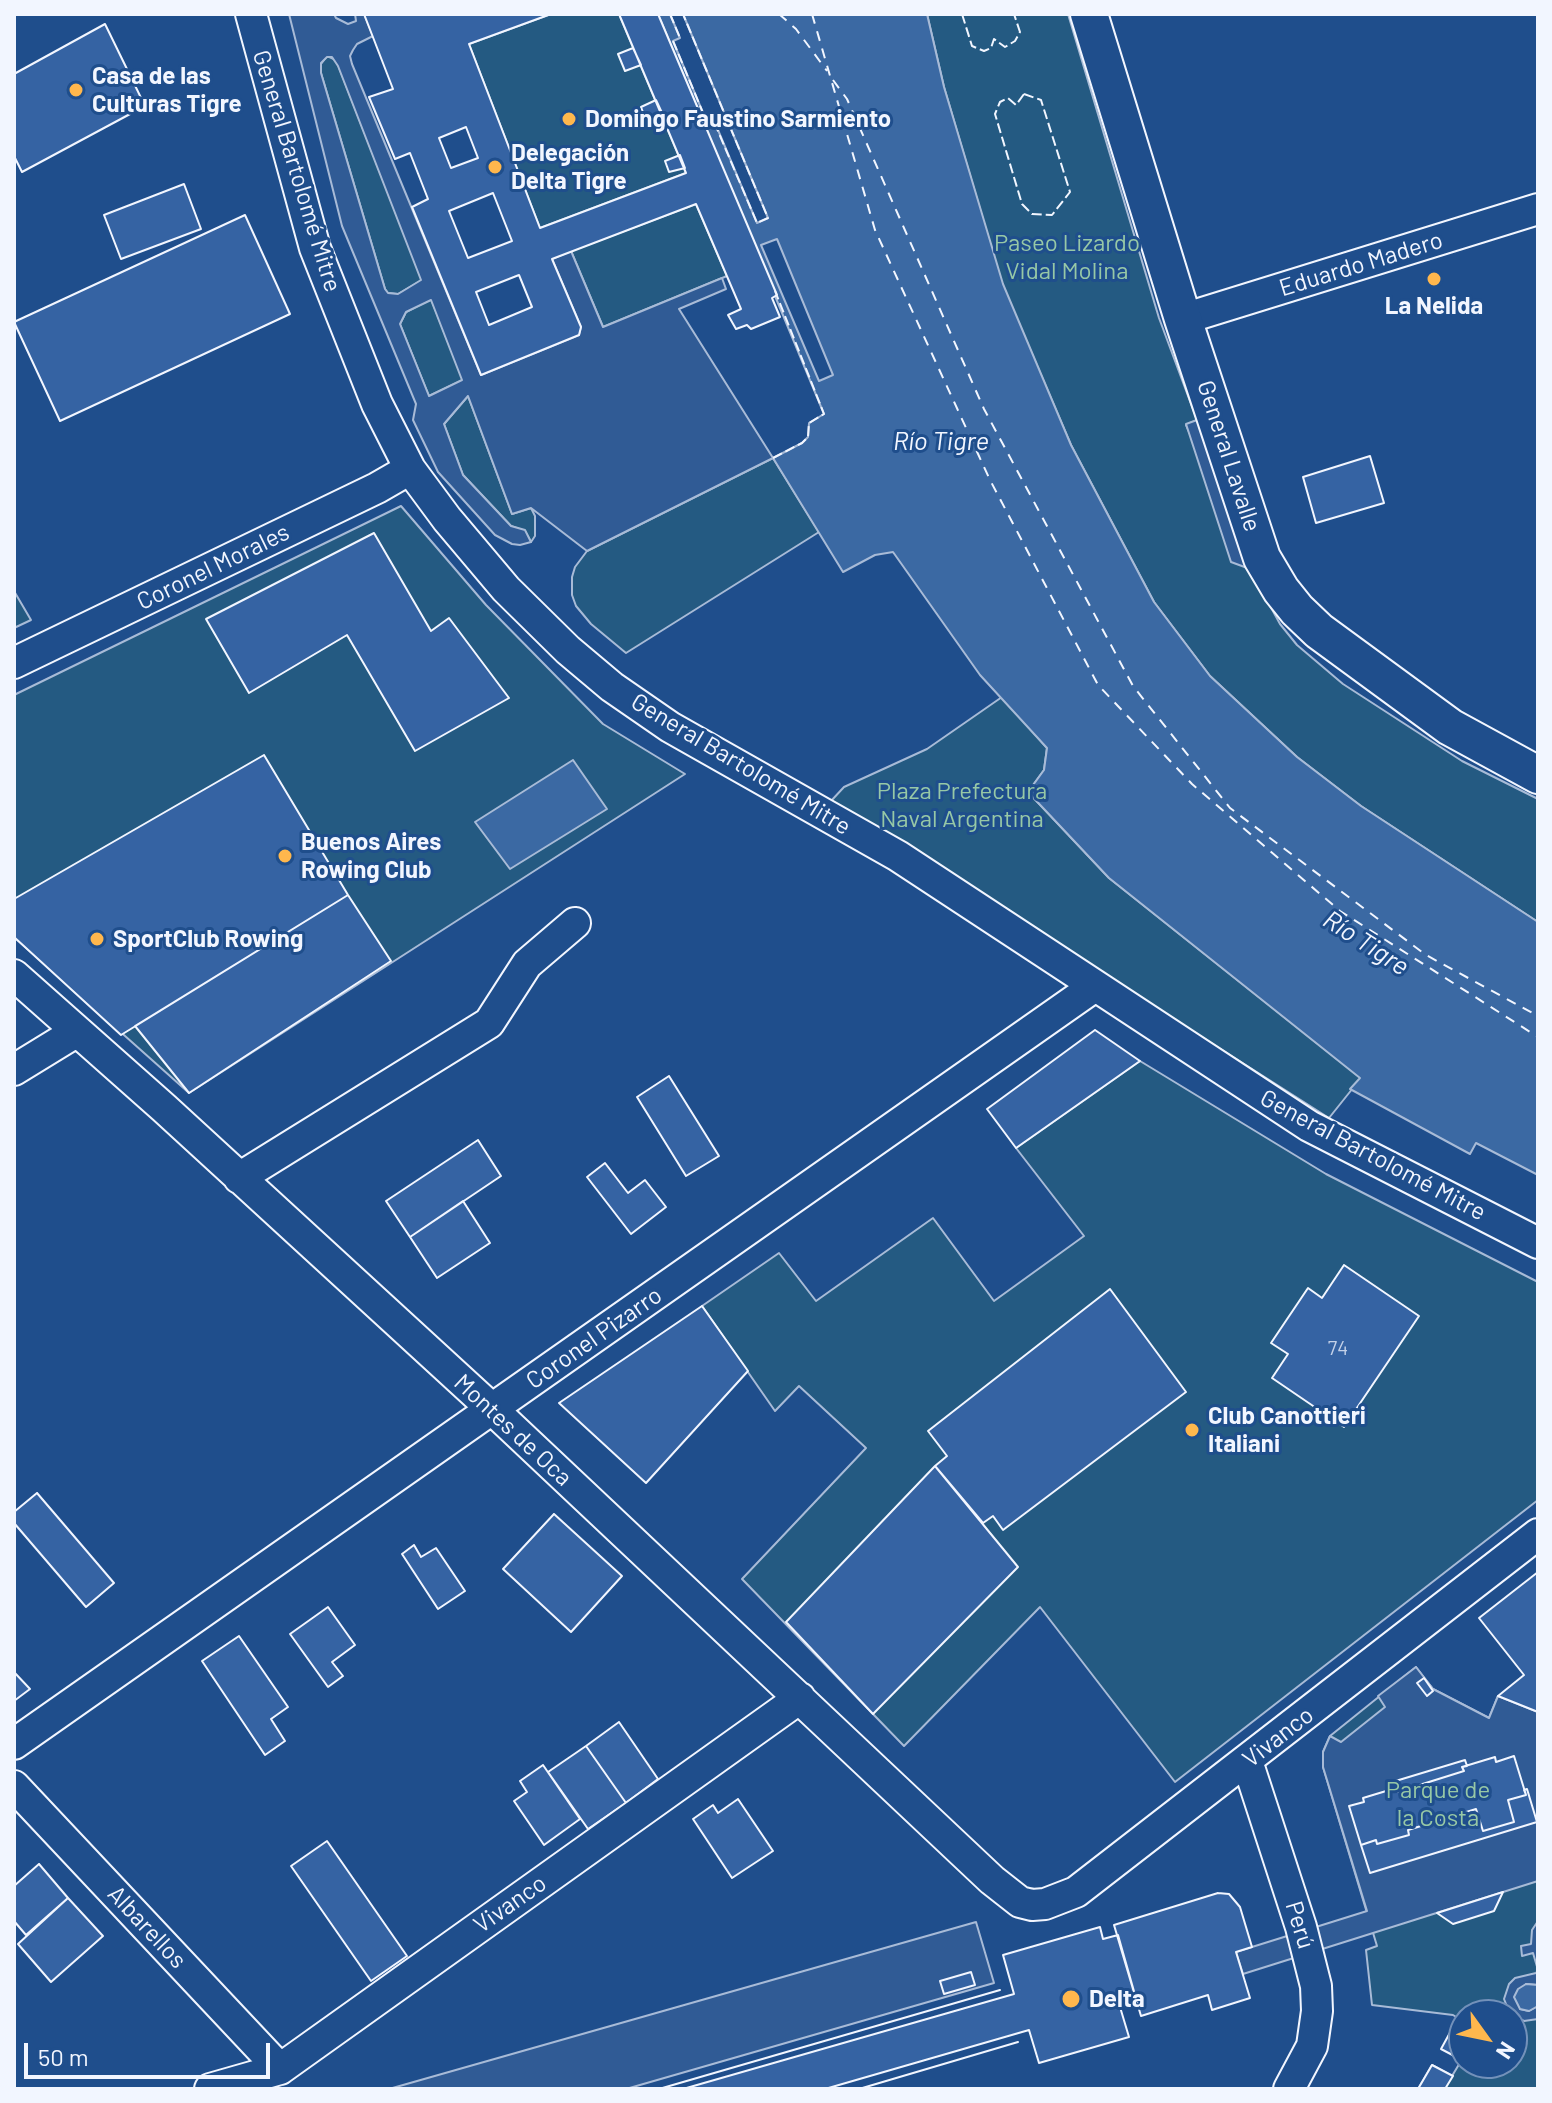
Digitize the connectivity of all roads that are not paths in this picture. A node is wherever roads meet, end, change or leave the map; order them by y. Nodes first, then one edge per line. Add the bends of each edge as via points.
1 (251, 14) edge
2 (1089, 14) edge
3 (1538, 209) edge
4 (1183, 319) junction
5 (410, 469) junction
6 (14, 663) edge
7 (1538, 775) edge
8 (575, 923) dead end
9 (14, 975) edge
10 (1095, 986) junction
11 (76, 1032) junction
12 (14, 1070) edge
13 (239, 1178) junction
14 (1538, 1243) edge
15 (491, 1408) junction
16 (1538, 1534) edge
17 (800, 1698) junction
18 (14, 1744) edge
19 (1247, 1761) junction
20 (14, 1786) edge
21 (1007, 1892) joint
22 (280, 2069) junction
23 (210, 2089) edge
24 (1289, 2089) edge

1 - 5 street, General Bartolomé Mitre via 315,248 377,404
2 - 4 street, General Lavalle
3 - 4 street, Eduardo Madero
4 - 7 street, General Lavalle via 1262,558 1281,590 1319,631 1450,727
5 - 6 street, Coronel Morales
5 - 10 street, General Bartolomé Mitre via 506,589 586,666 670,727 898,856
8 - 13 street via 527,964 489,1023
9 - 11 street, Montes de Oca
10 - 14 street, General Bartolomé Mitre via 1309,1126
10 - 15 street, Coronel Pizarro
11 - 12 street
11 - 13 street, Montes de Oca
13 - 15 street, Montes de Oca
15 - 17 street, Montes de Oca
15 - 18 street, Coronel Pizarro
16 - 19 street, Vivanco
17 - 21 street, Montes de Oca
17 - 22 street, Vivanco
19 - 21 street, Vivanco via 1076,1892 1032,1905
19 - 24 street, Perú via 1316,1986 1312,2046
20 - 22 street, Albarellos
22 - 23 street, Vivanco

